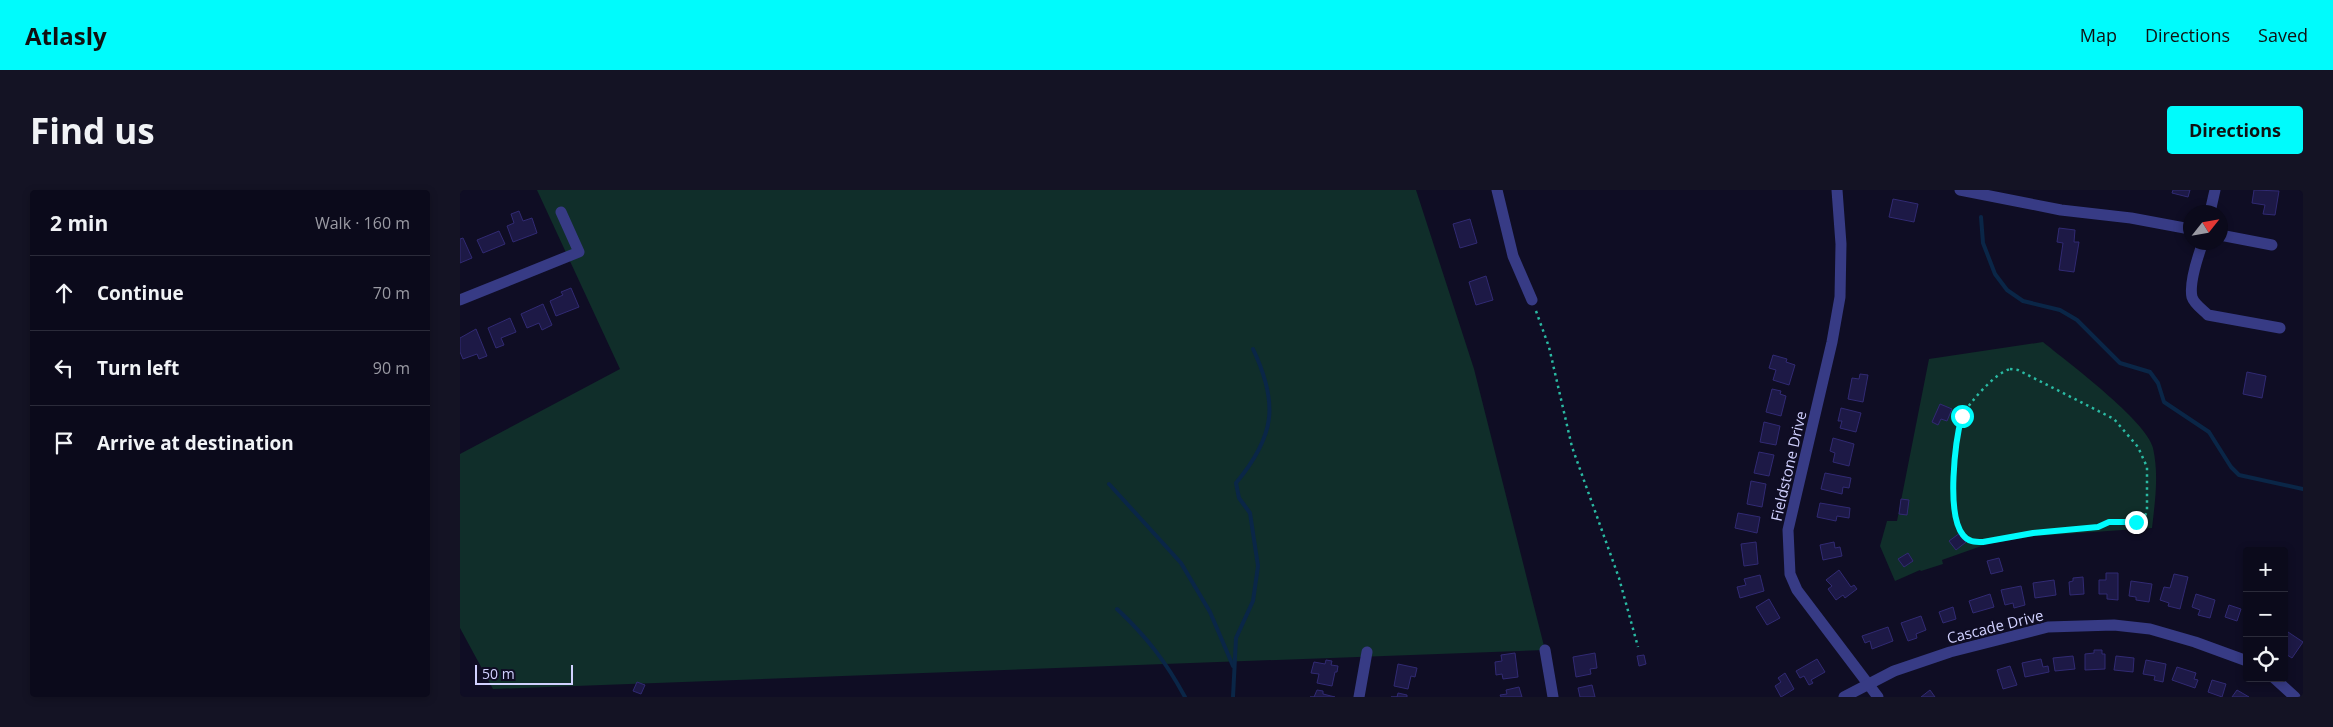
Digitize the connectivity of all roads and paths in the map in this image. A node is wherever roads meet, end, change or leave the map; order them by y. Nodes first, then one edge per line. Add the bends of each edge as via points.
1 (1497, 190) edge
2 (1837, 190) edge
3 (1960, 190) edge
4 (2215, 190) edge
5 (2212, 205) edge
6 (562, 212) dead end
7 (2183, 228) edge
8 (2228, 237) edge
9 (2272, 245) dead end
10 (2200, 250) edge
11 (460, 300) edge
12 (1532, 300) joint
13 (2280, 328) dead end
14 (1986, 387) joint
15 (1638, 647) dead end
16 (1545, 650) dead end
17 (1367, 652) dead end
18 (2243, 660) edge
19 (2278, 682) edge
20 (1869, 685) junction
21 (1359, 697) edge
22 (1553, 697) edge
23 (1844, 697) edge
24 (1878, 697) edge
25 (2295, 697) edge

1 - 12 street via 1513,256
2 - 20 street, Fieldstone Drive via 1842,244 1840,297 1788,530 1790,574 1797,590
3 - 7 street via 2061,210
4 - 5 street
6 - 11 street via 579,252
8 - 9 street
10 - 13 street via 2194,266 2192,298 2200,308 2208,315
12 - 15 path via 1549,347 1572,447 1619,578
14 - 14 path via 2003,371 2018,370 2114,419 2138,447 2148,467 2144,518 2136,522 2109,522 2098,527 1983,542 1971,542 1963,536 1954,507 1957,434 1962,416
16 - 22 street
17 - 21 street
18 - 20 street, Cascade Drive via 2150,629 2074,625 2019,633 1950,652 1894,671
19 - 25 street
20 - 23 street, Cascade Drive
20 - 24 street, Fieldstone Drive

